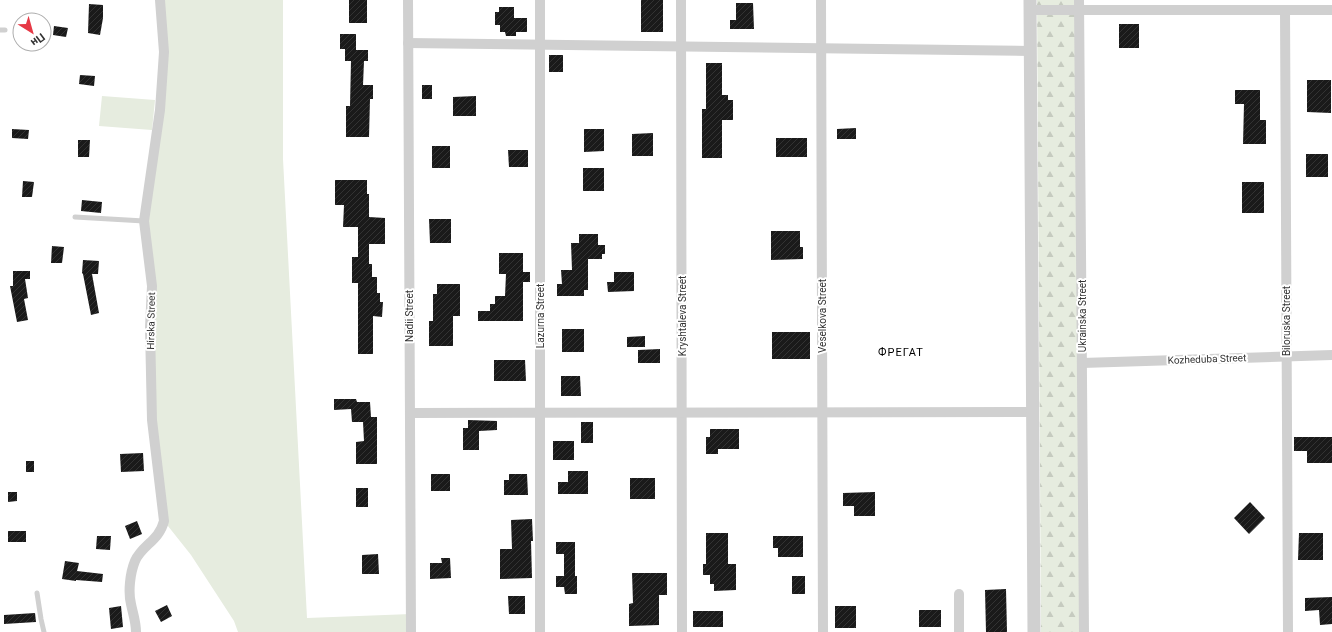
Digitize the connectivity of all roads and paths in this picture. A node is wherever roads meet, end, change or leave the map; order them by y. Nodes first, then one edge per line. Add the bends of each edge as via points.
1 (160, 0) edge
2 (408, 0) edge
3 (540, 0) edge
4 (681, 0) edge
5 (821, 0) edge
6 (1030, 5) edge
7 (1079, 5) edge
8 (1301, 5) edge
9 (1285, 10) junction
10 (1332, 10) edge
11 (408, 43) junction
12 (540, 45) junction
13 (681, 46) junction
14 (821, 48) junction
15 (1030, 51) junction
16 (75, 217) dead end
17 (144, 221) junction
18 (1332, 355) edge
19 (1287, 357) junction
20 (1082, 364) junction
21 (540, 412) junction
22 (682, 412) junction
23 (822, 412) junction
24 (1032, 412) junction
25 (410, 413) junction
26 (37, 593) dead end
27 (959, 594) dead end
28 (44, 632) edge
29 (136, 632) edge
30 (411, 632) edge
31 (540, 632) edge
32 (682, 632) edge
33 (823, 632) edge
34 (959, 632) edge
35 (1034, 632) edge
36 (1084, 632) edge
37 (1288, 632) edge

1 - 17 street, Hirska Street via 164,52 160,110
2 - 11 street, Nadii Street
3 - 12 street, Lazurna Street
4 - 13 street, Kryshtaleva Street
5 - 14 street, Veselkova Street
6 - 7 street
6 - 15 street
7 - 9 street
7 - 20 street, Ukrainska Street
8 - 9 street
8 - 10 street
9 - 19 street, Biloruska Street
11 - 12 street
11 - 25 street, Nadii Street
12 - 13 street
12 - 21 street, Lazurna Street
13 - 14 street
13 - 22 street, Kryshtaleva Street
14 - 15 street
14 - 23 street, Veselkova Street
15 - 24 street
16 - 17 lane
17 - 29 street, Hirska Street via 152,286 152,420 164,521 162,529 135,561 130,581 130,603 136,622
18 - 19 street, Kozheduba Street
19 - 20 street, Kozheduba Street
19 - 37 street, Biloruska Street
20 - 36 street, Ukrainska Street
21 - 22 street
21 - 25 street
21 - 31 street, Lazurna Street
22 - 23 street
22 - 32 street, Kryshtaleva Street
23 - 24 street
23 - 33 street, Veselkova Street
24 - 35 street
25 - 30 street, Nadii Street
26 - 28 lane
27 - 34 street

